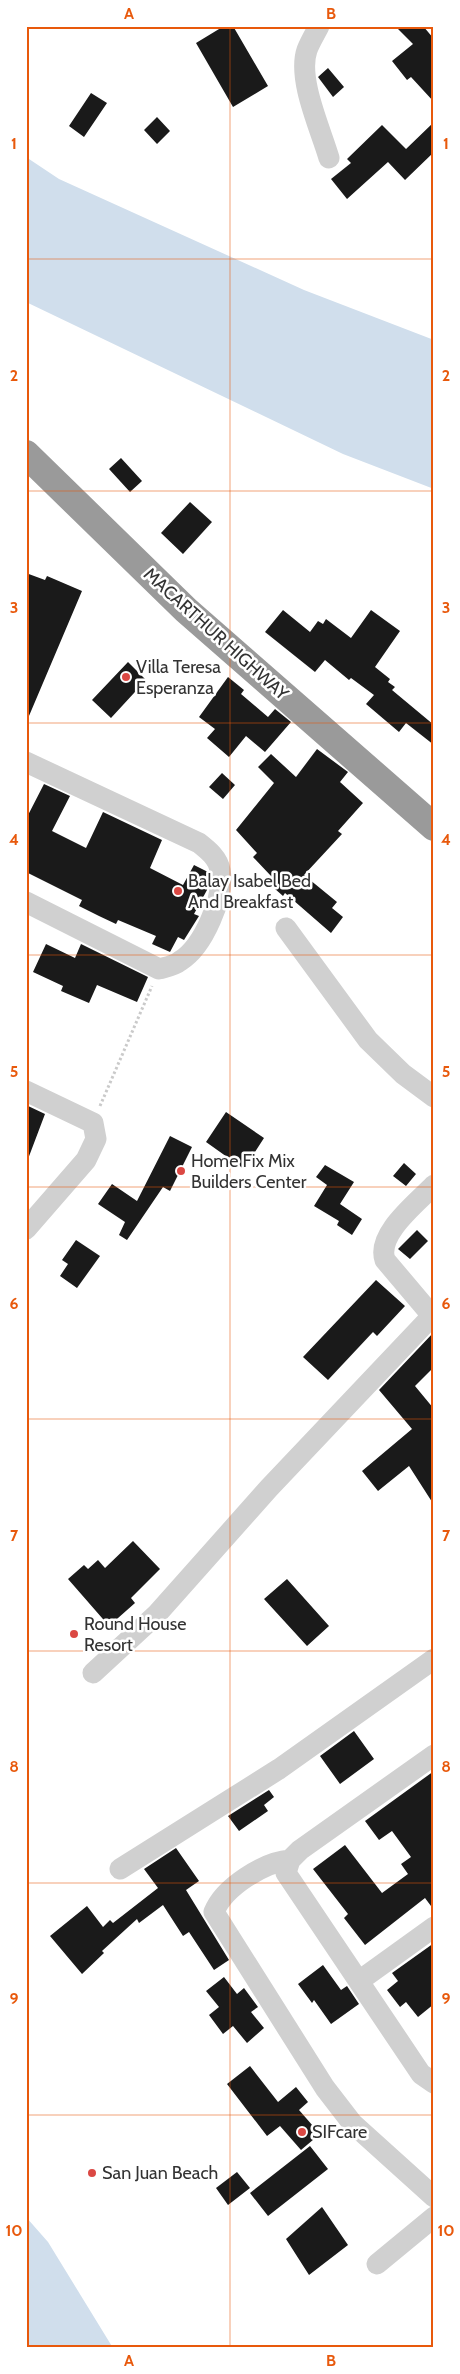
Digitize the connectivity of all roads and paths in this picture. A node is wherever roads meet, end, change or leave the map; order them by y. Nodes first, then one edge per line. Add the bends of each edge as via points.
1 (320, 26) edge
2 (329, 158) dead end
3 (26, 454) edge
4 (26, 762) edge
5 (434, 827) edge
6 (26, 902) edge
7 (286, 928) dead end
8 (159, 969) junction
9 (26, 1091) edge
10 (434, 1097) edge
11 (93, 1123) junction
12 (434, 1185) edge
13 (26, 1229) edge
14 (433, 1317) edge
15 (434, 1659) edge
16 (93, 1673) dead end
17 (434, 1755) edge
18 (290, 1860) junction
19 (120, 1869) dead end
20 (434, 1927) edge
21 (359, 1980) junction
22 (434, 2082) edge
23 (434, 2197) edge
24 (434, 2218) edge
25 (377, 2264) dead end

1 - 2 street via 307,49 304,67
3 - 5 highway, MACARTHUR HIGHWAY via 186,610
4 - 8 street via 199,843 215,860 220,869 220,885 202,938 181,961
6 - 8 street
7 - 10 street via 368,1040 403,1074
8 - 11 path
9 - 11 street
11 - 13 street via 96,1131 94,1146 86,1160
12 - 14 street via 388,1233 382,1251 385,1260
14 - 16 street via 269,1488 157,1614
15 - 19 street via 279,1769
17 - 18 street
18 - 21 street via 286,1873 290,1882
18 - 23 street via 262,1866 219,1900 214,1912 324,2088 352,2123
20 - 21 street
21 - 22 street via 421,2074
24 - 25 street

